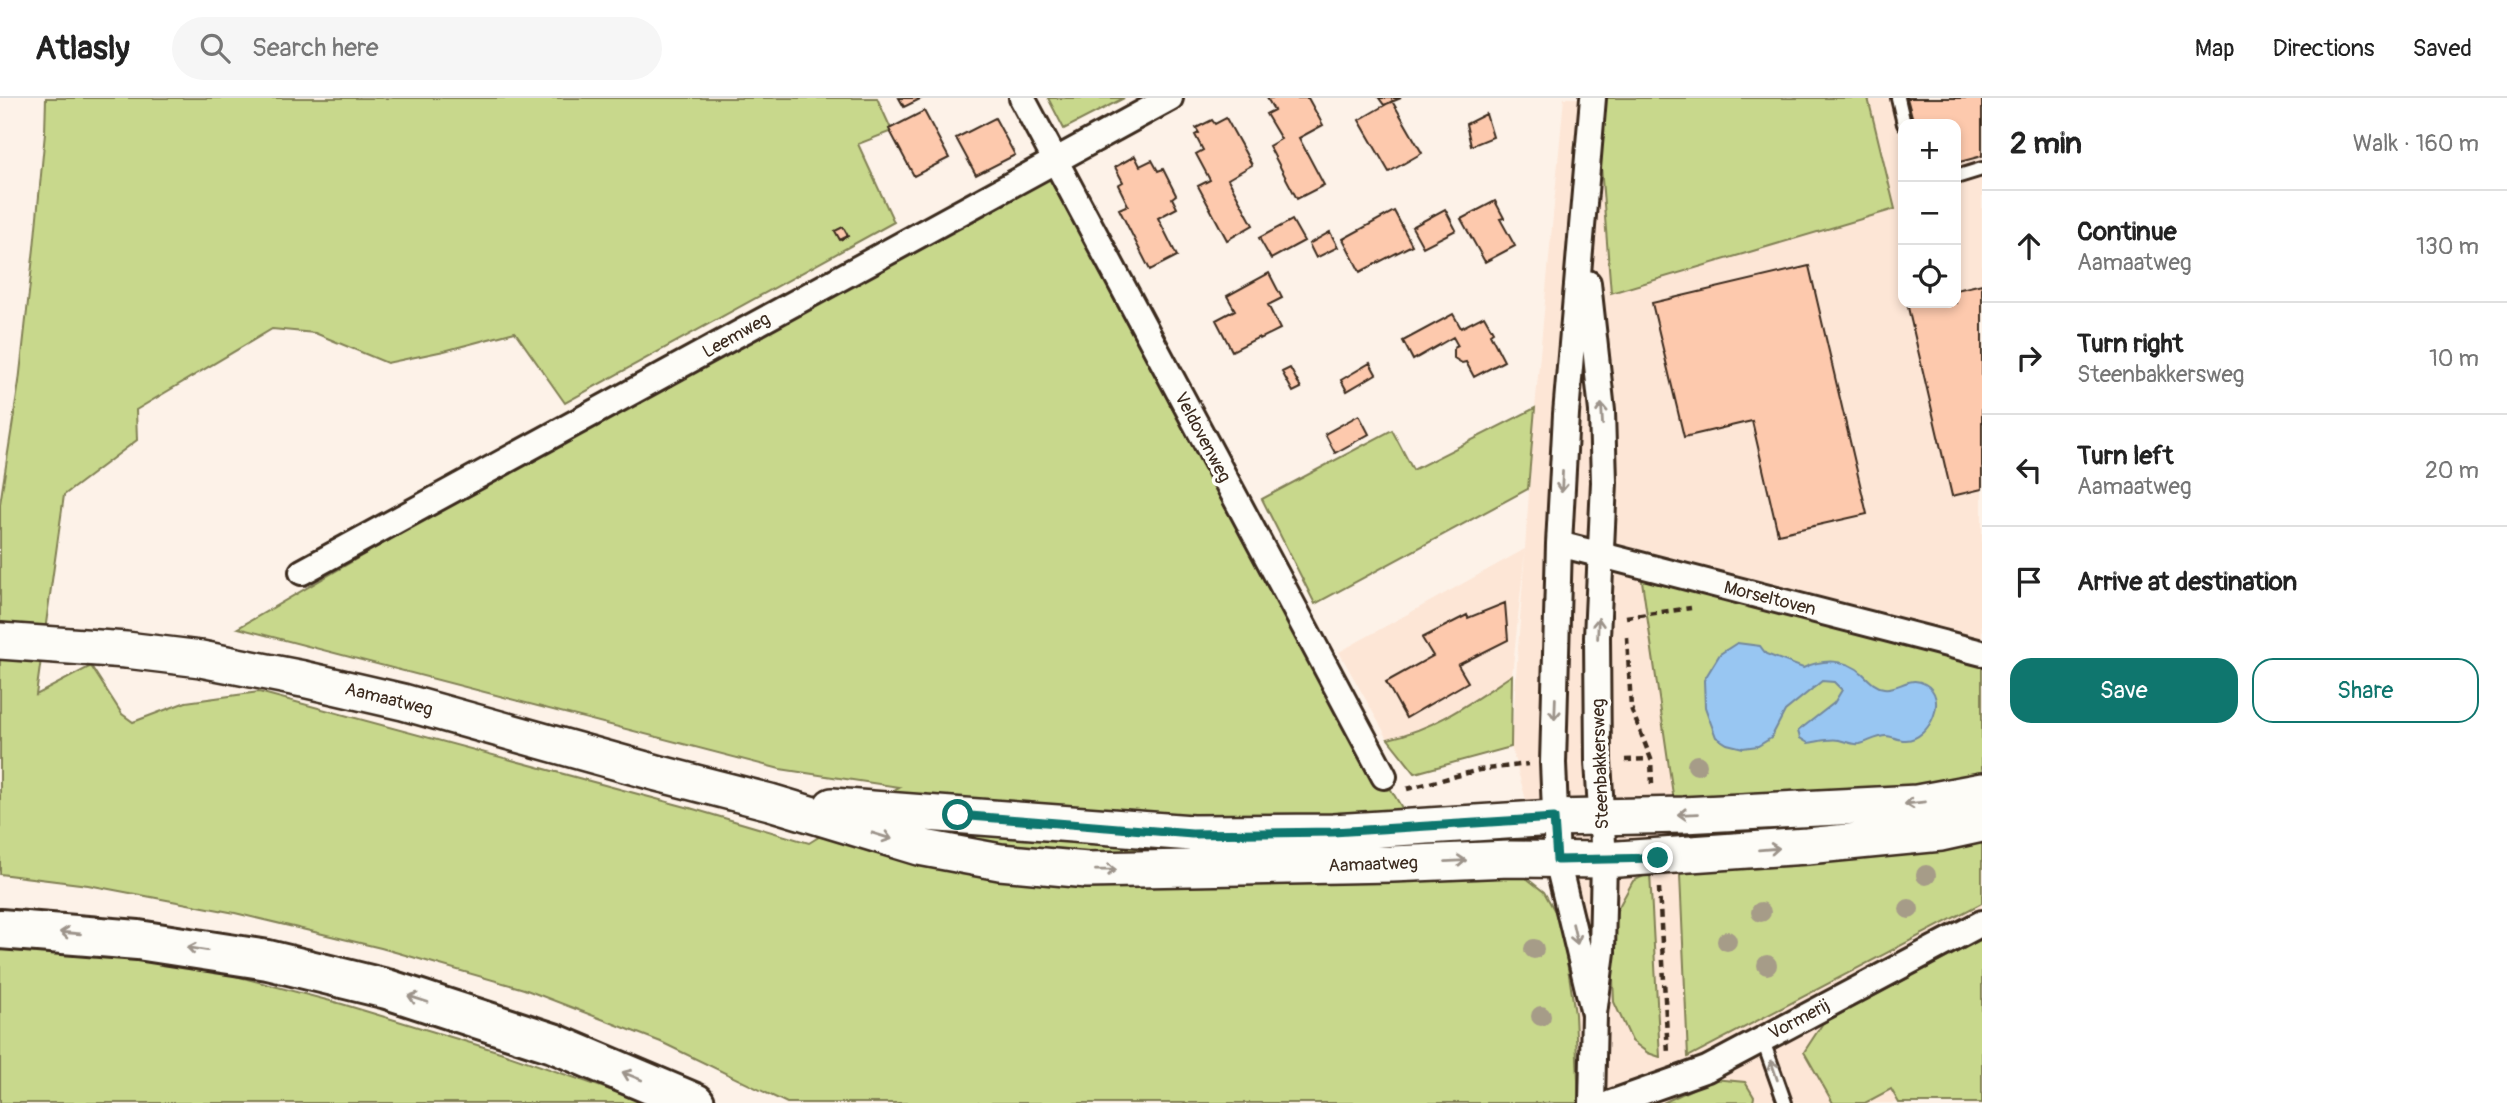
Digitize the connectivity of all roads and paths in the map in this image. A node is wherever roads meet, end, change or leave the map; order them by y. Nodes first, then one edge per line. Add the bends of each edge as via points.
1 (1023, 98) edge
2 (1170, 98) edge
3 (1593, 98) edge
4 (1898, 98) edge
5 (1903, 119) edge
6 (1056, 160) junction
7 (1982, 169) edge
8 (1961, 175) edge
9 (1582, 229) junction
10 (1559, 544) junction
11 (1600, 554) junction
12 (302, 572) dead end
13 (0, 641) edge
14 (1982, 653) edge
15 (1651, 760) dead end
16 (1598, 761) junction
17 (1553, 763) junction
18 (1384, 776) joint
19 (1982, 791) edge
20 (769, 802) junction
21 (1603, 817) junction
22 (1554, 818) junction
23 (1982, 824) edge
24 (1557, 860) junction
25 (1604, 860) junction
26 (1982, 923) edge
27 (0, 929) edge
28 (1594, 1014) junction
29 (1762, 1038) junction
30 (695, 1103) edge
31 (1592, 1103) edge
32 (1611, 1103) edge
33 (1785, 1103) edge

1 - 6 street, Veldovenweg
2 - 6 street, Leemweg
3 - 9 street, Steenbakkersweg
4 - 5 lane
6 - 12 street, Leemweg
6 - 18 street, Veldovenweg
7 - 8 lane
9 -> 10 street, Steenbakkersweg
11 -> 9 street, Steenbakkersweg via 1602,411
10 - 11 street, Morseltoven
10 -> 17 street, Steenbakkersweg
11 - 14 street, Morseltoven
16 -> 11 street, Steenbakkersweg
13 - 20 main road, Aamaatweg via 201,659 303,679
15 - 16 path
16 - 21 street, Steenbakkersweg
17 - 18 path via 1479,770 1404,790 1395,788
17 - 22 street, Steenbakkersweg
19 -> 21 main road, Aamaatweg via 1917,803
20 - 22 main road, Aamaatweg via 1192,834 1333,832
20 -> 24 main road, Aamaatweg via 919,847 1000,862 1087,870
21 - 22 main road, Aamaatweg
21 - 25 street, Steenbakkersweg
22 - 24 street, Steenbakkersweg
25 -> 23 main road, Aamaatweg via 1807,846 1941,833
24 - 25 main road, Aamaatweg
24 -> 28 street, Steenbakkersweg
25 - 28 street, Steenbakkersweg via 1602,952
26 - 29 street, Vormerij
30 -> 27 highway via 553,1043 387,989 268,960 138,940
28 - 31 street
29 - 32 street, Vormerij via 1707,1069
33 -> 29 lane

